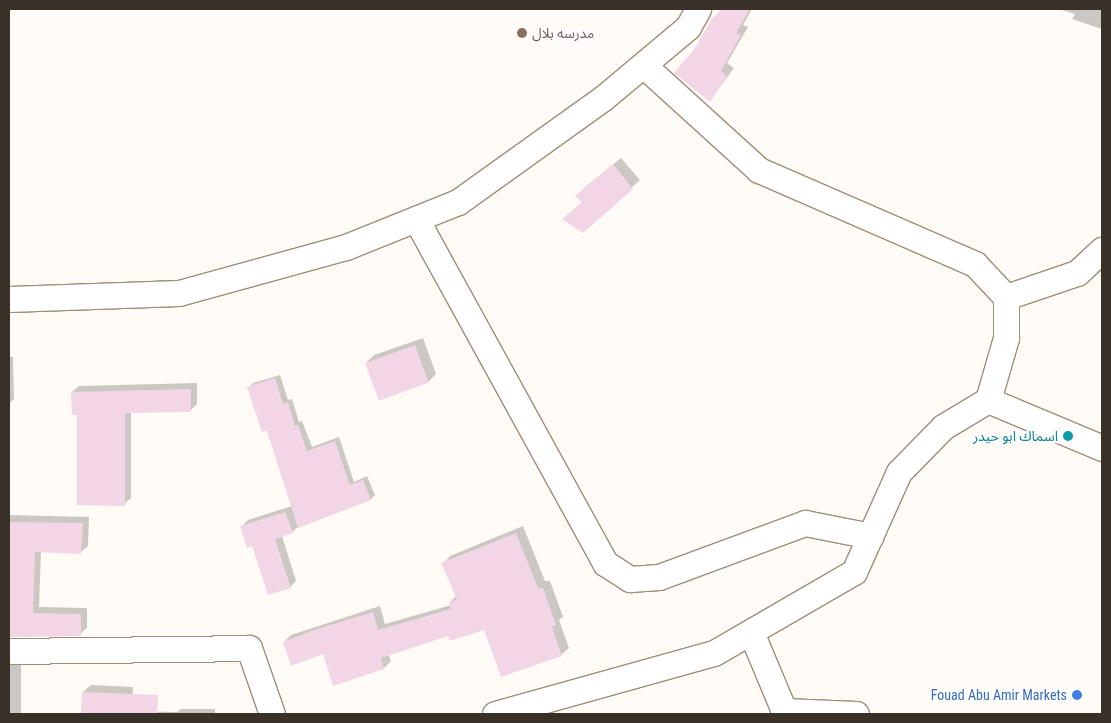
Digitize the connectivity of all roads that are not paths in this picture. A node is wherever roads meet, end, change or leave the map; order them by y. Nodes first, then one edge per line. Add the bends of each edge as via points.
1 (698, 9) edge
2 (643, 65) junction
3 (416, 219) junction
4 (1102, 250) edge
5 (1006, 297) junction
6 (9, 299) edge
7 (988, 400) junction
8 (1102, 448) edge
9 (871, 536) junction
10 (751, 632) junction
11 (9, 652) edge
12 (272, 714) edge
13 (495, 714) edge
14 (856, 714) edge

1 - 2 street via 688,27
2 - 3 street via 602,99 458,202
2 - 5 street via 759,170 975,264
3 - 6 street via 346,247 180,293
3 - 9 street via 605,562 630,579 659,577 805,524
4 - 5 street via 1077,273
5 - 7 street via 1006,338
7 - 8 street
7 - 9 street via 943,426 899,472
9 - 10 street via 854,572
10 - 13 street via 714,653
10 - 14 street via 784,712
11 - 12 street via 249,648

